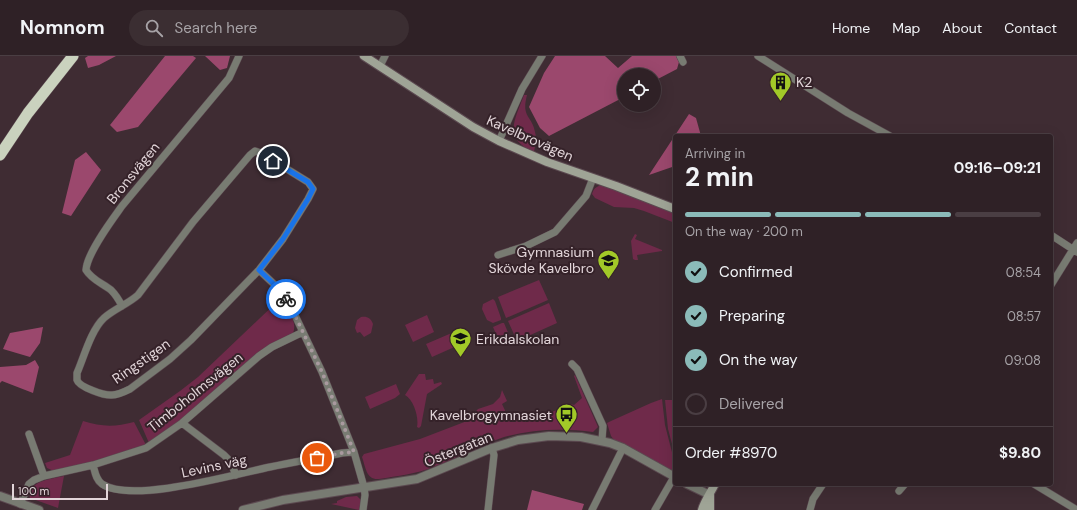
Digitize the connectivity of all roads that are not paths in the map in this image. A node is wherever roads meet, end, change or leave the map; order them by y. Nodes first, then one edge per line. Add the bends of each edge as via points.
1 (73, 56) edge
2 (239, 56) edge
3 (364, 56) edge
4 (385, 56) edge
5 (542, 56) edge
6 (758, 56) edge
7 (380, 66) junction
8 (886, 134) edge
9 (499, 141) junction
10 (0, 155) edge
11 (593, 178) junction
12 (673, 208) edge
13 (1053, 236) edge
14 (1076, 248) edge
15 (498, 255) dead end
16 (259, 270) junction
17 (1053, 282) edge
18 (122, 306) junction
19 (303, 332) junction
20 (572, 364) dead end
21 (182, 423) junction
22 (29, 434) dead end
23 (602, 440) junction
24 (492, 448) junction
25 (623, 448) junction
26 (354, 452) junction
27 (93, 465) junction
28 (236, 475) junction
29 (44, 476) junction
30 (673, 476) edge
31 (673, 479) edge
32 (691, 486) edge
33 (714, 486) edge
34 (822, 486) edge
35 (904, 486) edge
36 (1037, 486) edge
37 (364, 487) junction
38 (900, 491) dead end
39 (710, 495) junction
40 (0, 496) edge
41 (20, 504) junction
42 (39, 510) edge
43 (243, 510) edge
44 (363, 510) edge
45 (488, 510) edge
46 (592, 510) edge
47 (656, 510) edge
48 (702, 510) edge
49 (710, 510) edge
50 (810, 510) edge
51 (1077, 510) edge

1 - 10 highway via 28,113
2 - 18 street, Bronsvägen via 229,78 122,206 87,262 86,270 89,276 111,290
3 - 7 main road, Kavelbrovägen
4 - 7 street
5 - 9 street via 522,89
6 - 8 street
7 - 9 main road, Kavelbrovägen via 473,127
9 - 11 main road, Kavelbrovägen
11 - 12 main road, Kavelbrovägen
11 - 15 street via 586,196 555,232 526,246
13 - 14 street
14 - 17 street
16 - 18 street, Ringstigen via 170,359 123,392 110,396 80,384 77,373 100,323
16 - 18 street, Ringstigen via 283,239 313,189 308,182 256,151 193,222 138,295
16 - 19 street via 284,296
19 - 21 street, Timboholmsvägen via 259,356
19 - 26 street via 325,378
20 - 23 street via 577,369 603,426
21 - 27 street, Timboholmsvägen via 146,448
21 - 28 street via 224,454
22 - 29 street
23 - 24 street, Östergatan via 549,436 518,440
23 - 25 street, Östergatan
24 - 37 street, Östergatan via 417,479
24 - 45 street via 494,458
25 - 30 street, Östergatan
25 - 46 street
26 - 28 street, Levins väg
26 - 37 street
27 - 28 street, Levins väg via 102,485 125,490 170,488
27 - 29 street, Timboholmsvägen
29 - 41 street, Timboholmsvägen via 29,484
31 - 47 street
32 - 39 street
33 - 39 main road
34 - 50 street via 813,499
35 - 38 street
36 - 51 street
37 - 43 street, Östergatan via 283,500
37 - 44 street via 366,494
39 - 48 main road
39 - 49 main road
40 - 41 street
41 - 42 street

